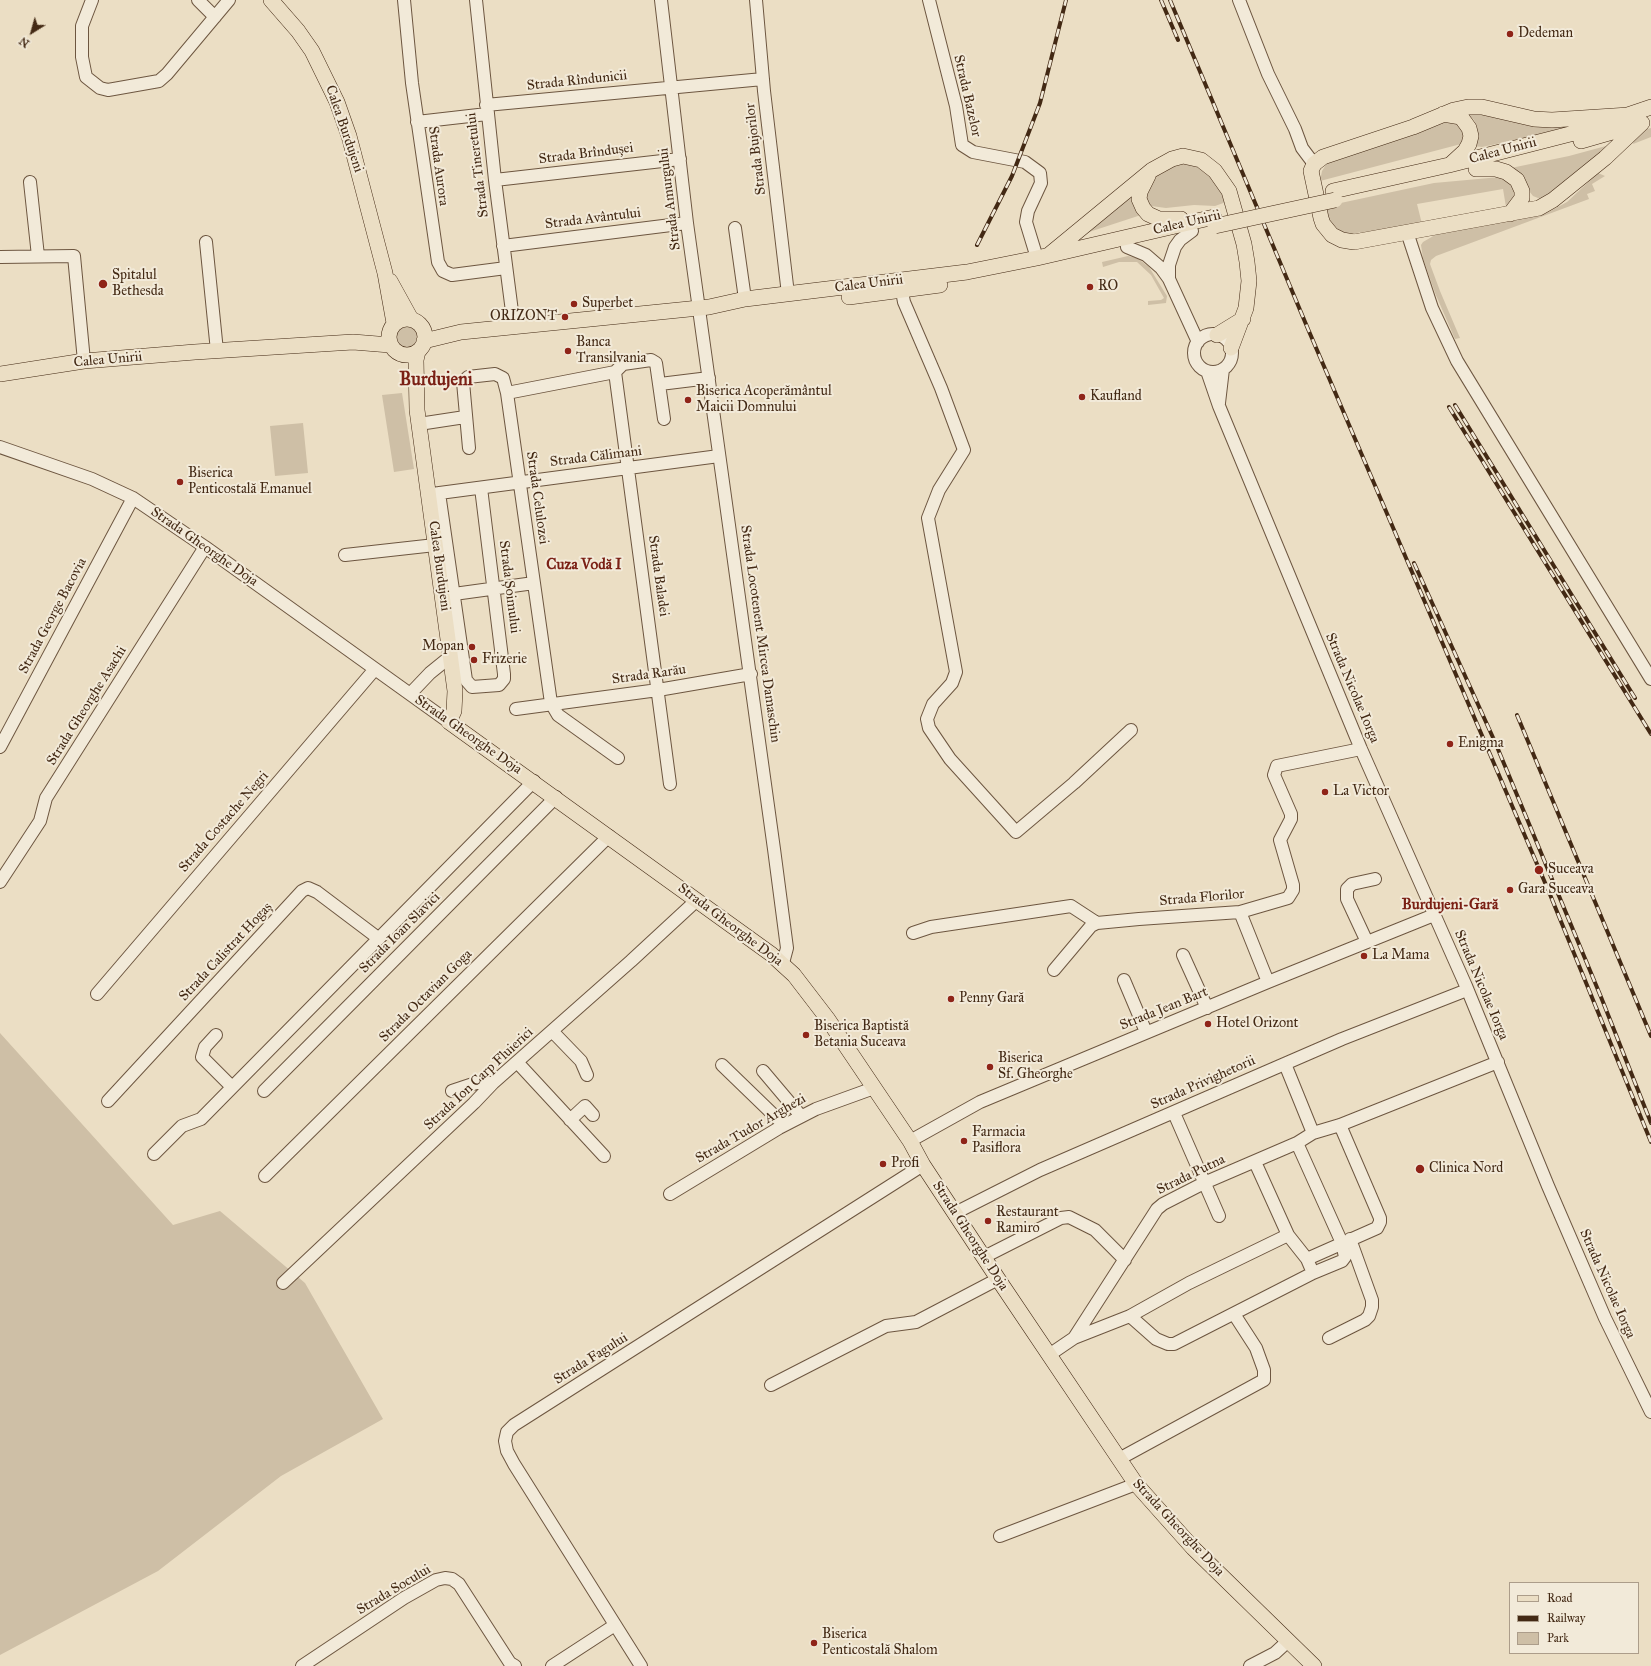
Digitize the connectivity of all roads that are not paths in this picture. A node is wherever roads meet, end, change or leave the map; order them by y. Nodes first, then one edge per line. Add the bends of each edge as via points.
1 (92, 0) edge
2 (198, 0) edge
3 (229, 0) edge
4 (271, 0) edge
5 (404, 0) edge
6 (476, 0) edge
7 (661, 0) edge
8 (756, 0) edge
9 (930, 0) edge
10 (1238, 0) edge
11 (215, 16) junction
12 (763, 79) junction
13 (671, 87) junction
14 (1651, 107) edge
15 (487, 110) junction
16 (1443, 114) junction
17 (1629, 115) junction
18 (417, 122) junction
19 (1646, 122) edge
20 (680, 159) junction
21 (1314, 164) junction
22 (1449, 165) junction
23 (1476, 169) junction
24 (1152, 170) junction
25 (495, 180) junction
26 (30, 182) dead end
27 (1334, 195) junction
28 (1510, 214) junction
29 (687, 223) junction
30 (1192, 227) junction
31 (735, 228) dead end
32 (1407, 232) junction
33 (206, 242) dead end
34 (503, 246) junction
35 (1127, 247) junction
36 (38, 256) junction
37 (0, 257) edge
38 (1042, 257) junction
39 (506, 268) junction
40 (385, 273) junction
41 (1169, 279) junction
42 (901, 286) junction
43 (788, 294) junction
44 (745, 299) junction
45 (716, 306) junction
46 (698, 308) junction
47 (1187, 316) junction
48 (411, 319) junction
49 (1243, 319) junction
50 (514, 327) junction
51 (1212, 335) junction
52 (394, 339) junction
53 (422, 340) junction
54 (1198, 342) junction
55 (1231, 348) junction
56 (217, 351) junction
57 (84, 361) junction
58 (1223, 369) junction
59 (1207, 371) junction
60 (615, 372) junction
61 (0, 374) edge
62 (709, 378) junction
63 (660, 384) junction
64 (507, 393) junction
65 (1218, 406) junction
66 (418, 417) junction
67 (466, 417) junction
68 (664, 419) dead end
69 (0, 448) edge
70 (469, 448) dead end
71 (719, 456) junction
72 (629, 468) junction
73 (519, 482) junction
74 (481, 488) junction
75 (434, 494) junction
76 (133, 498) junction
77 (436, 544) junction
78 (204, 547) junction
79 (345, 555) dead end
80 (534, 583) junction
81 (493, 588) junction
82 (454, 594) junction
83 (451, 656) junction
84 (375, 670) junction
85 (751, 674) junction
86 (1651, 679) edge
87 (658, 690) junction
88 (410, 694) junction
89 (551, 703) junction
90 (516, 709) dead end
91 (449, 722) junction
92 (1131, 730) dead end
93 (0, 747) edge
94 (1361, 749) junction
95 (618, 758) dead end
96 (534, 781) junction
97 (670, 784) dead end
98 (556, 797) junction
99 (609, 836) junction
100 (1375, 879) dead end
101 (0, 882) edge
102 (697, 900) junction
103 (1240, 912) junction
104 (1434, 915) junction
105 (1097, 924) junction
106 (913, 933) dead end
107 (378, 938) junction
108 (1367, 942) junction
109 (1183, 955) dead end
110 (783, 963) junction
111 (1054, 970) dead end
112 (1124, 980) dead end
113 (1268, 982) junction
114 (1467, 990) junction
115 (97, 994) dead end
116 (1207, 1008) junction
117 (552, 1031) junction
118 (1146, 1032) junction
119 (216, 1035) dead end
120 (517, 1062) junction
121 (1498, 1062) junction
122 (1285, 1064) junction
123 (722, 1065) dead end
124 (763, 1072) dead end
125 (587, 1075) dead end
126 (494, 1083) junction
127 (232, 1087) junction
128 (874, 1088) junction
129 (264, 1091) dead end
130 (452, 1091) dead end
131 (108, 1101) dead end
132 (1174, 1113) junction
133 (593, 1115) dead end
134 (801, 1116) junction
135 (570, 1120) junction
136 (784, 1125) junction
137 (1340, 1125) junction
138 (1313, 1133) junction
139 (910, 1141) junction
140 (1297, 1143) junction
141 (154, 1154) dead end
142 (604, 1156) dead end
143 (1255, 1162) junction
144 (923, 1165) junction
145 (265, 1176) dead end
146 (1204, 1183) junction
147 (670, 1194) dead end
148 (955, 1213) junction
149 (1219, 1216) dead end
150 (1288, 1235) junction
151 (1346, 1241) junction
152 (984, 1257) junction
153 (1307, 1259) junction
154 (1125, 1260) junction
155 (1313, 1272) junction
156 (998, 1279) junction
157 (283, 1283) dead end
158 (1234, 1314) junction
159 (1130, 1316) junction
160 (1074, 1338) junction
161 (1329, 1338) dead end
162 (1049, 1355) junction
163 (771, 1385) dead end
164 (1651, 1412) edge
165 (1119, 1459) junction
166 (1136, 1484) junction
167 (1000, 1536) dead end
168 (615, 1625) junction
169 (1288, 1641) junction
170 (302, 1666) edge
171 (515, 1666) edge
172 (552, 1666) edge
173 (641, 1666) edge
174 (1250, 1666) edge
175 (1314, 1666) edge

1 - 11 street via 82,26 82,57 86,77 100,88 108,90 159,81
2 - 11 street
3 - 11 street
4 - 40 main road, Calea Burdujeni via 312,51 333,92 349,136
5 - 18 street, Strada Aurora
6 - 15 street, Strada Tineretului
7 - 13 street, Strada Amurgului
8 - 12 street, Strada Bujorilor
9 - 38 street, Strada Bazelor via 956,106 962,145 973,152 1025,162 1040,173 1041,183 1028,211 1026,222
10 - 21 street via 1302,148
12 - 13 street
12 - 43 street, Strada Bujorilor
13 - 15 street, Strada Rîndunicii
13 - 20 street, Strada Amurgului
14 - 17 main road, Calea Unirii
15 - 18 street, Strada Rîndunicii
15 - 25 street, Strada Tineretului
16 - 17 main road via 1468,106 1552,120
16 - 21 main road via 1414,127 1323,157
16 - 22 main road via 1461,117 1471,136 1465,151
17 - 22 main road, Calea Unirii via 1574,133
18 - 39 street, Strada Aurora via 439,267 452,275
19 - 23 main road, Calea Unirii
19 - 28 main road via 1553,200 1539,208
20 - 25 street, Strada Brîndușei
20 - 29 street, Strada Amurgului
21 - 32 main road via 1311,171 1321,218 1332,234 1342,240 1354,242
22 - 27 main road, Calea Unirii
23 - 27 main road, Calea Unirii
23 - 28 main road via 1496,169 1517,180 1522,198
24 - 30 main road via 1140,192 1143,208 1148,214 1159,218 1182,218
24 - 38 main road
24 - 49 main road via 1172,159 1192,157 1208,164 1229,191 1247,262 1248,294
25 - 34 street, Strada Tineretului
26 - 36 street
27 - 30 main road, Calea Unirii, bridge
28 - 32 main road
29 - 34 street, Strada Avântului
29 - 46 street, Strada Amurgului
30 - 35 main road, Calea Unirii
30 - 38 main road, Calea Unirii
30 - 41 street via 1175,247 1169,265
31 - 44 street
32 - 86 street via 1434,314 1457,361
33 - 56 street
34 - 39 street, Strada Tineretului
35 - 41 street via 1154,261
35 - 42 main road, Calea Unirii via 970,281
36 - 37 street
36 - 57 street via 74,256
38 - 42 main road, Calea Unirii
39 - 50 street, Strada Tineretului
40 - 48 main road, Calea Burdujeni
40 - 52 main road, Calea Burdujeni
41 - 47 street
42 - 43 main road, Calea Unirii
42 - 45 main road, Calea Unirii via 741,308
42 - 92 street via 904,302 964,450 939,490 928,518 956,672 952,683 933,704 927,719 929,728 950,759 1016,832
43 - 44 main road, Calea Unirii
44 - 45 main road, Calea Unirii
45 - 46 main road, Calea Unirii
46 - 50 main road, Calea Unirii
46 - 62 street, Strada Locotenent Mircea Damaschin
47 - 51 street
47 - 54 street
48 - 52 main road via 405,318
48 - 53 main road via 420,324
49 - 51 main road
49 - 55 main road
50 - 53 main road, Calea Unirii via 461,332
51 - 54 street
51 - 55 street via 1226,339
52 - 53 main road, Calea Unirii via 413,354
52 - 56 main road, Calea Unirii
52 - 66 main road, Calea Burdujeni
53 - 66 main road, Calea Burdujeni via 416,360
54 - 59 street, Strada Nicolae Iorga via 1194,350 1195,360
55 - 58 street via 1232,358
56 - 57 main road, Calea Unirii
57 - 61 main road, Calea Unirii
58 - 59 street
58 - 65 street
59 - 65 street, Strada Nicolae Iorga
60 - 63 street via 623,364 654,361
60 - 64 street
60 - 72 street, Strada Baladei
62 - 63 street
62 - 71 street, Strada Locotenent Mircea Damaschin
63 - 68 street
64 - 67 street, Strada Celulozei via 503,378 495,374 468,377 463,382
64 - 73 street, Strada Celulozei
65 - 94 street, Strada Nicolae Iorga
66 - 67 street
66 - 75 main road, Calea Burdujeni
67 - 70 street, Strada Celulozei
69 - 76 street, Strada Gheorghe Doja via 92,479
71 - 72 street, Strada Călimani
71 - 85 street, Strada Locotenent Mircea Damaschin
72 - 73 street, Strada Călimani
72 - 87 street, Strada Baladei
73 - 74 street, Strada Călimani
73 - 80 street, Strada Celulozei
74 - 75 street, Strada Călimani
74 - 81 street, Strada Șoimului
75 - 77 main road, Calea Burdujeni
75 - 82 street
76 - 78 street, Strada Gheorghe Doja
76 - 93 street, Strada George Bacovia
77 - 79 street
77 - 83 main road, Calea Burdujeni
78 - 84 street, Strada Gheorghe Doja
78 - 101 street, Strada Gheorghe Asachi via 46,798 40,821
80 - 81 street
80 - 89 street, Strada Celulozei
81 - 82 street
81 - 82 street, Strada Șoimului via 504,679 499,685 472,687 466,680
83 - 88 street
83 - 91 main road, Calea Burdujeni via 455,691 454,711
84 - 88 street, Strada Gheorghe Doja
84 - 115 street, Strada Costache Negri
85 - 87 street, Strada Rarău
85 - 110 street, Strada Locotenent Mircea Damaschin via 787,948
87 - 89 street, Strada Rarău
87 - 97 street, Strada Baladei
88 - 91 street, Strada Gheorghe Doja
89 - 90 street, Strada Rarău
89 - 95 street via 558,715
91 - 96 main road, Strada Gheorghe Doja
94 - 103 street, Strada Florilor via 1277,766 1274,775 1291,814 1280,844 1293,890 1288,898
94 - 104 street, Strada Nicolae Iorga
96 - 98 main road, Strada Gheorghe Doja
96 - 107 street
98 - 99 main road, Strada Gheorghe Doja
98 - 129 street, Strada Ioan Slavici
99 - 102 main road, Strada Gheorghe Doja
99 - 145 street, Strada Octavian Goga
100 - 108 street via 1352,884 1347,889 1347,899
102 - 110 main road, Strada Gheorghe Doja
102 - 117 street, Strada Ion Carp Fluierici
103 - 105 street, Strada Florilor
103 - 113 street
104 - 108 street, Strada Jean Bart
104 - 114 street, Strada Nicolae Iorga
105 - 106 street via 1072,906 931,927
105 - 111 street via 1092,926
107 - 127 street
107 - 131 street, Strada Calistrat Hogaș via 317,892 308,888 302,891
108 - 113 street, Strada Jean Bart
109 - 116 street
110 - 128 main road, Strada Gheorghe Doja via 814,1000
112 - 118 street
113 - 116 street, Strada Jean Bart
114 - 121 street, Strada Nicolae Iorga
114 - 122 street, Strada Privighetorii
116 - 118 street, Strada Jean Bart
117 - 120 street, Strada Ion Carp Fluierici
117 - 125 street via 581,1061
118 - 139 street, Strada Jean Bart via 980,1102
119 - 127 street via 205,1047 202,1056
120 - 126 street, Strada Ion Carp Fluierici
120 - 135 street
121 - 137 street, Strada Putna
121 - 164 street, Strada Nicolae Iorga via 1602,1311
122 - 132 street, Strada Privighetorii
122 - 138 street
123 - 136 street
124 - 134 street
126 - 130 street via 476,1083
126 - 157 street, Strada Ion Carp Fluierici
127 - 141 street via 201,1120 182,1126
128 - 134 street, Strada Tudor Arghezi
128 - 139 main road, Strada Gheorghe Doja
132 - 146 street
132 - 148 street, Strada Privighetorii via 1040,1170
133 - 135 street via 585,1106
134 - 136 street, Strada Tudor Arghezi
135 - 142 street
136 - 147 street, Strada Tudor Arghezi
137 - 138 street, Strada Putna
137 - 151 street via 1380,1218 1377,1228
138 - 140 street, Strada Putna
139 - 144 main road, Strada Gheorghe Doja
140 - 143 street, Strada Putna
140 - 151 street
143 - 146 street, Strada Putna
143 - 150 street
144 - 148 main road, Strada Gheorghe Doja
144 - 168 street, Strada Fagului via 507,1432 507,1451 514,1464
146 - 149 street
146 - 154 street, Strada Putna via 1157,1209
148 - 152 main road, Strada Gheorghe Doja
150 - 153 street
150 - 159 street, Strada Putna via 1189,1283
151 - 153 street
151 - 155 street via 1345,1258 1342,1261
151 - 161 street via 1372,1300 1372,1307 1369,1316 1364,1320
152 - 154 street via 1061,1218 1069,1217 1095,1230
152 - 156 main road, Strada Gheorghe Doja
153 - 155 street
154 - 160 street, Strada Putna
155 - 158 street
156 - 162 main road, Strada Gheorghe Doja
156 - 163 street via 916,1322 886,1326
158 - 159 street via 1174,1344 1156,1339
158 - 165 street via 1256,1348 1264,1370 1264,1380
159 - 160 street, Strada Putna
160 - 162 street, Strada Putna
162 - 165 main road, Strada Gheorghe Doja
165 - 166 main road, Strada Gheorghe Doja
166 - 167 street
166 - 169 main road, Strada Gheorghe Doja via 1193,1548
168 - 172 street
168 - 173 street, Strada Fagului
169 - 174 street via 1275,1653
169 - 175 main road, Strada Gheorghe Doja
170 - 171 street, Strada Socului via 404,1598 436,1580 445,1578 459,1584 510,1663

